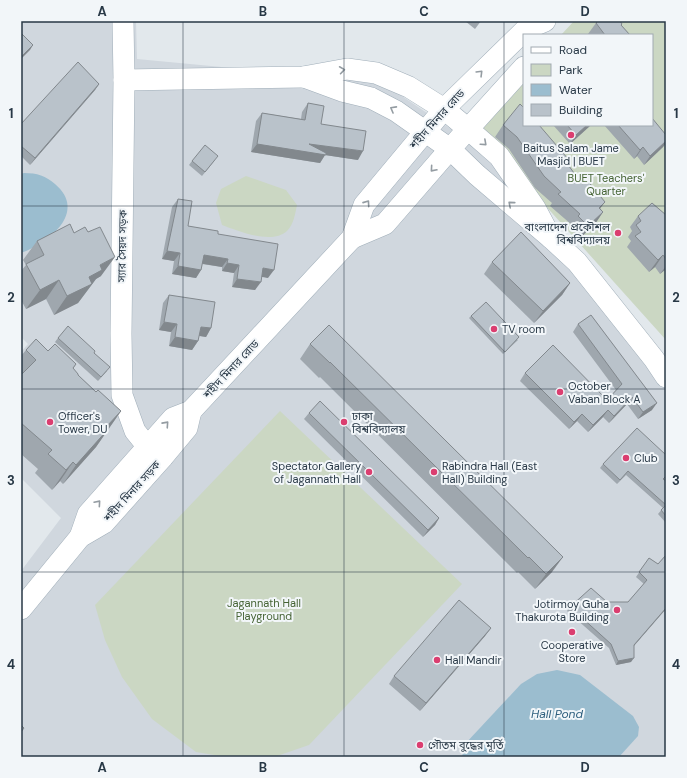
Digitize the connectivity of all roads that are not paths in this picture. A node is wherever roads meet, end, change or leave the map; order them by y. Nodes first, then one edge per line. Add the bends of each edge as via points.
1 (123, 21) edge
2 (546, 21) edge
3 (554, 21) edge
4 (548, 34) edge
5 (523, 68) edge
6 (304, 76) junction
7 (124, 80) junction
8 (444, 109) junction
9 (468, 128) junction
10 (425, 131) junction
11 (450, 149) junction
12 (352, 238) junction
13 (551, 238) junction
14 (666, 377) edge
15 (155, 452) junction
16 (21, 609) edge

1 - 7 main road, স্যার সৈয়দ সড়ক
8 -> 2 main road, শহীদ মিনার রোড via 526,29
3 - 4 main road
5 - 9 main road, শহীদ মিনার রোড
6 - 7 main road
6 -> 8 main road via 347,69 376,73 409,87
10 -> 6 main road via 371,98 342,91
7 - 15 main road, স্যার সৈয়দ সড়ক via 122,395 135,432
8 - 9 main road
8 - 10 main road, শহীদ মিনার রোড
9 - 11 main road, শহীদ মিনার রোড
9 -> 13 main road via 499,156 535,208
10 - 11 main road
12 -> 10 main road, শহীদ মিনার রোড via 364,205
11 -> 12 main road, শহীদ মিনার রোড via 385,224
13 -> 11 main road
12 - 15 main road, শহীদ মিনার রোড via 191,411 173,418
13 - 14 main road via 577,262
15 - 16 main road, শহীদ মিনার সড়ক via 104,523 80,537

